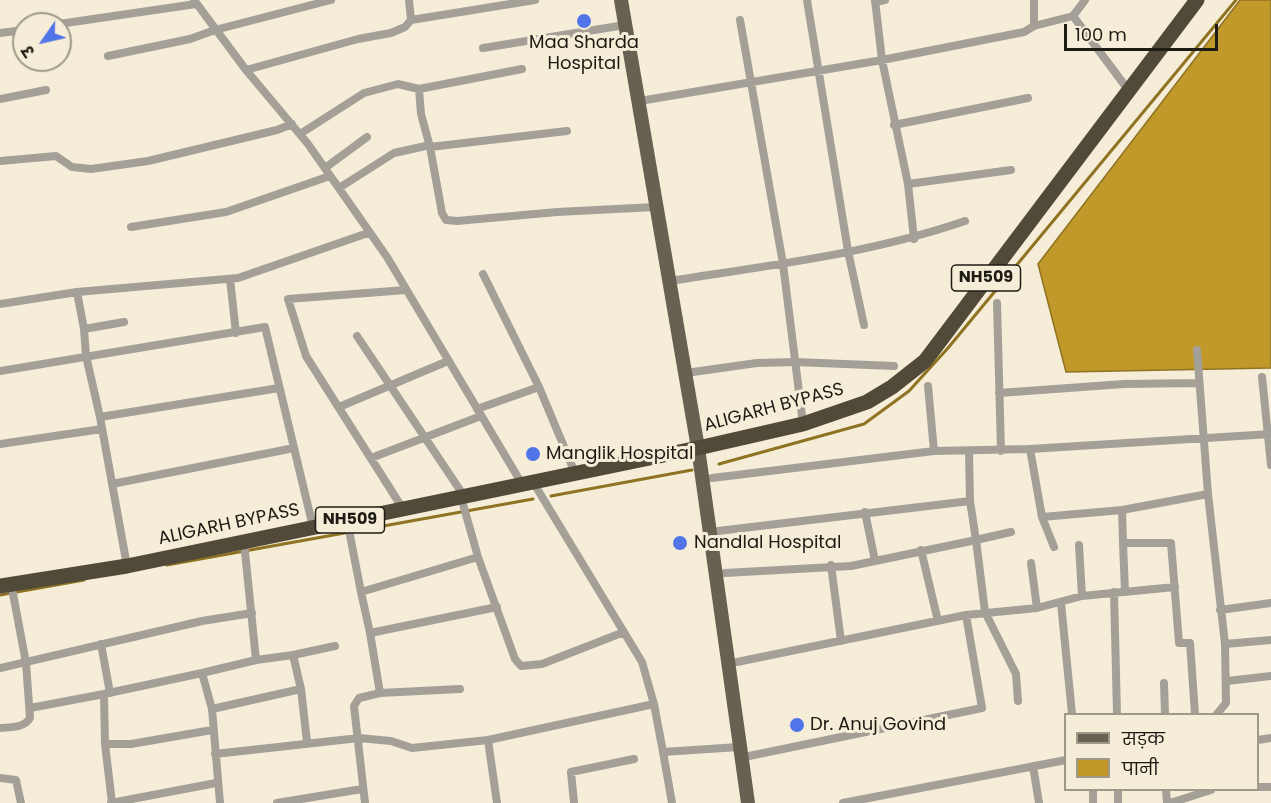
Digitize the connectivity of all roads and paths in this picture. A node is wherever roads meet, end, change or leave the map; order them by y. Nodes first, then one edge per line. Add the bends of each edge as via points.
1 (331, 0) edge
2 (409, 0) edge
3 (535, 0) edge
4 (621, 0) edge
5 (807, 0) edge
6 (885, 0) edge
7 (1034, 0) edge
8 (1085, 0) edge
9 (1197, 0) edge
10 (875, 1) edge
11 (195, 2) edge
12 (1073, 16) junction
13 (411, 20) junction
14 (740, 20) dead end
15 (72, 22) edge
16 (625, 25) junction
17 (1034, 26) junction
18 (215, 30) junction
19 (483, 48) dead end
20 (108, 56) dead end
21 (882, 60) junction
22 (522, 69) dead end
23 (246, 70) junction
24 (820, 71) junction
25 (749, 82) junction
26 (419, 89) junction
27 (46, 90) dead end
28 (1129, 91) junction
29 (1028, 98) dead end
30 (0, 99) edge
31 (640, 101) junction
32 (292, 124) junction
33 (894, 125) junction
34 (567, 131) dead end
35 (300, 134) junction
36 (646, 136) junction
37 (367, 137) dead end
38 (430, 146) junction
39 (0, 161) edge
40 (1011, 170) dead end
41 (328, 172) junction
42 (908, 184) junction
43 (339, 188) junction
44 (656, 207) junction
45 (965, 221) dead end
46 (131, 227) dead end
47 (368, 233) junction
48 (914, 239) junction
49 (848, 251) junction
50 (783, 264) junction
51 (483, 274) dead end
52 (230, 279) junction
53 (676, 280) junction
54 (406, 290) junction
55 (76, 292) junction
56 (997, 303) dead end
57 (0, 304) edge
58 (124, 322) dead end
59 (864, 325) dead end
60 (84, 329) junction
61 (236, 333) junction
62 (357, 336) dead end
63 (1197, 350) dead end
64 (86, 356) junction
65 (448, 361) junction
66 (795, 362) junction
67 (894, 366) dead end
68 (0, 371) edge
69 (693, 372) junction
70 (1262, 377) dead end
71 (1199, 383) junction
72 (389, 385) junction
73 (928, 386) dead end
74 (539, 387) junction
75 (279, 388) junction
76 (999, 393) junction
77 (339, 407) junction
78 (479, 413) junction
79 (100, 417) junction
80 (803, 424) junction
81 (102, 429) junction
82 (1269, 434) edge
83 (425, 438) junction
84 (1205, 438) junction
85 (0, 444) edge
86 (702, 447) junction
87 (294, 448) junction
88 (1030, 449) junction
89 (934, 451) junction
90 (969, 451) junction
91 (1001, 451) junction
92 (371, 458) junction
93 (1271, 465) edge
94 (575, 473) junction
95 (712, 478) junction
96 (527, 483) junction
97 (112, 484) junction
98 (1208, 494) junction
99 (463, 499) junction
100 (970, 501) junction
101 (403, 509) junction
102 (1122, 510) junction
103 (865, 512) junction
104 (1042, 517) junction
105 (348, 523) junction
106 (313, 527) junction
107 (718, 531) junction
108 (1011, 532) dead end
109 (976, 540) junction
110 (1123, 543) junction
111 (1079, 545) dead end
112 (244, 548) junction
113 (1054, 548) dead end
114 (921, 550) junction
115 (478, 557) junction
116 (875, 561) junction
117 (1031, 563) dead end
118 (831, 565) junction
119 (127, 566) junction
120 (725, 573) junction
121 (1175, 587) junction
122 (9, 590) edge
123 (361, 592) junction
124 (1114, 592) junction
125 (1125, 592) junction
126 (1082, 596) junction
127 (1061, 603) junction
128 (1271, 603) edge
129 (496, 607) junction
130 (1037, 608) junction
131 (1220, 610) junction
132 (985, 612) junction
133 (252, 613) junction
134 (966, 615) junction
135 (938, 621) junction
136 (624, 632) junction
137 (370, 633) junction
138 (1271, 640) edge
139 (841, 641) junction
140 (101, 644) junction
141 (1225, 644) junction
142 (335, 646) dead end
143 (293, 655) junction
144 (256, 660) junction
145 (737, 662) junction
146 (26, 663) junction
147 (0, 668) edge
148 (202, 673) junction
149 (1271, 676) edge
150 (1227, 681) junction
151 (1164, 683) dead end
152 (735, 684) junction
153 (301, 689) junction
154 (460, 689) dead end
155 (107, 693) junction
156 (380, 693) junction
157 (1018, 701) dead end
158 (654, 704) junction
159 (30, 708) junction
160 (212, 709) junction
161 (1072, 713) edge
162 (1117, 713) edge
163 (1165, 713) edge
164 (1195, 713) edge
165 (1217, 713) edge
166 (0, 728) edge
167 (212, 730) junction
168 (358, 738) junction
169 (488, 740) junction
170 (307, 742) junction
171 (105, 744) junction
172 (663, 752) junction
173 (744, 752) junction
174 (215, 754) junction
175 (634, 759) dead end
176 (1064, 760) edge
177 (1033, 766) junction
178 (0, 778) edge
179 (216, 783) junction
180 (362, 789) junction
181 (1205, 791) edge
182 (289, 802) edge
183 (21, 803) edge
184 (112, 803) edge
185 (220, 803) edge
186 (277, 803) edge
187 (365, 803) edge
188 (497, 803) edge
189 (574, 803) edge
190 (672, 803) edge
191 (748, 803) edge
192 (758, 803) edge
193 (843, 803) edge
194 (1040, 803) edge
195 (1168, 803) edge

1 - 18 street
2 - 13 street
3 - 13 street
4 - 16 main road
5 - 24 street
6 - 10 street
7 - 17 street
8 - 12 street
9 - 28 highway, ALIGARH BYPASS / NH509
10 - 21 street
11 - 15 street
11 - 18 street
12 - 17 street
12 - 28 street
13 - 23 street via 392,33
14 - 25 street
16 - 19 street
16 - 31 main road
17 - 21 street via 1024,32
18 - 20 street
18 - 23 street
21 - 24 street
21 - 33 street
22 - 26 street
23 - 32 street
24 - 25 street
24 - 49 street
25 - 31 street
25 - 50 street
26 - 35 street via 398,84 364,93
26 - 38 street
27 - 30 street
28 - 80 highway, ALIGARH BYPASS / NH509 via 925,361 867,402
29 - 33 street
31 - 36 main road
32 - 35 street
32 - 39 street via 148,161 91,168 72,167 56,156
33 - 42 street
34 - 38 street
35 - 41 street
36 - 44 main road
36 - 53 main road via 655,160
37 - 41 street
38 - 43 street via 394,153
38 - 44 street via 446,220
40 - 42 street
41 - 43 street
41 - 46 street via 226,212
42 - 48 street
43 - 47 street
44 - 86 main road
45 - 48 street
47 - 52 street
47 - 54 street
48 - 49 street
49 - 50 street
49 - 59 street
50 - 53 street
50 - 66 street
51 - 74 street
52 - 55 street
52 - 61 street
53 - 69 main road
54 - 65 street
54 - 77 street via 288,298 306,356
55 - 57 street
55 - 60 street
56 - 76 street
58 - 60 street
60 - 64 street
61 - 64 street
61 - 75 street via 264,327
62 - 72 street
63 - 71 street
64 - 68 street
64 - 79 street
65 - 72 street
65 - 78 street
66 - 67 street
66 - 69 street
66 - 80 street
69 - 86 main road
70 - 82 street
71 - 76 street
71 - 84 street
72 - 77 street
72 - 83 street
73 - 89 street
74 - 78 street
74 - 94 street
75 - 79 street
75 - 87 street
76 - 91 street
77 - 92 street
78 - 83 street
78 - 96 street
79 - 81 street
80 - 86 highway, ALIGARH BYPASS / NH509
81 - 85 street
81 - 97 street
82 - 84 street
82 - 93 street
83 - 92 street
83 - 99 street
84 - 88 street
84 - 98 street
86 - 94 highway, ALIGARH BYPASS / NH509
86 - 95 main road
86 - 152 main road
87 - 97 street
87 - 106 street
88 - 91 street
88 - 104 street
89 - 90 street
89 - 95 street
90 - 91 street
90 - 100 street
92 - 101 street
94 - 96 highway, ALIGARH BYPASS / NH509
95 - 107 main road
96 - 99 highway, ALIGARH BYPASS / NH509
96 - 136 street
97 - 119 street
98 - 102 street
98 - 131 street
99 - 101 highway, ALIGARH BYPASS / NH509
99 - 115 street
100 - 103 street
100 - 109 street
101 - 105 highway, ALIGARH BYPASS / NH509
102 - 104 street
102 - 110 street
103 - 107 street
103 - 116 street
104 - 113 street
105 - 106 highway, ALIGARH BYPASS / NH509
105 - 123 street
106 - 112 highway, ALIGARH BYPASS / NH509
107 - 120 main road
108 - 109 street
109 - 114 street
109 - 132 street
110 - 121 street via 1171,543
110 - 125 street
111 - 126 street
112 - 119 highway, ALIGARH BYPASS / NH509
112 - 133 street
114 - 116 street
114 - 135 street
115 - 123 street
115 - 129 street
116 - 118 street
117 - 130 street
118 - 120 street
118 - 139 street
119 - 122 highway, ALIGARH BYPASS / NH509
120 - 145 main road
121 - 125 street
121 - 164 street via 1179,643 1190,643
122 - 146 street
123 - 137 street
124 - 125 street
124 - 126 street
124 - 162 street
126 - 127 street
127 - 130 street
127 - 161 street
128 - 131 street
129 - 136 street via 521,666 542,664
129 - 137 street
130 - 132 street
131 - 141 street
132 - 134 street
132 - 157 street via 1016,674
133 - 140 street
133 - 144 street
134 - 135 street
134 - 173 street via 982,708
135 - 139 street
136 - 158 street via 642,662
137 - 156 street
138 - 141 street
139 - 145 street
140 - 146 street
140 - 155 street
141 - 150 street
142 - 143 street
143 - 144 street
143 - 153 street
144 - 148 street
145 - 152 main road
146 - 147 street
146 - 159 street
148 - 155 street
148 - 160 street
149 - 150 street
150 - 165 street via 1226,703
151 - 163 street
152 - 173 main road
153 - 160 street
153 - 170 street
154 - 156 street
155 - 159 street
155 - 171 street
156 - 168 street via 359,698 354,706
158 - 169 street
158 - 172 street
159 - 166 street via 27,723
160 - 167 street
167 - 171 street via 131,744
167 - 174 street
168 - 169 street via 391,741 412,748
168 - 170 street
168 - 180 street
169 - 188 street
170 - 174 street
171 - 184 street
172 - 173 street
172 - 190 street
173 - 191 main road
173 - 192 main road
174 - 179 street
175 - 189 street via 571,772
176 - 177 street
177 - 193 street
177 - 194 street
178 - 183 street via 16,780
179 - 184 street
179 - 185 street
180 - 182 street
180 - 187 street
181 - 195 street
182 - 186 street

